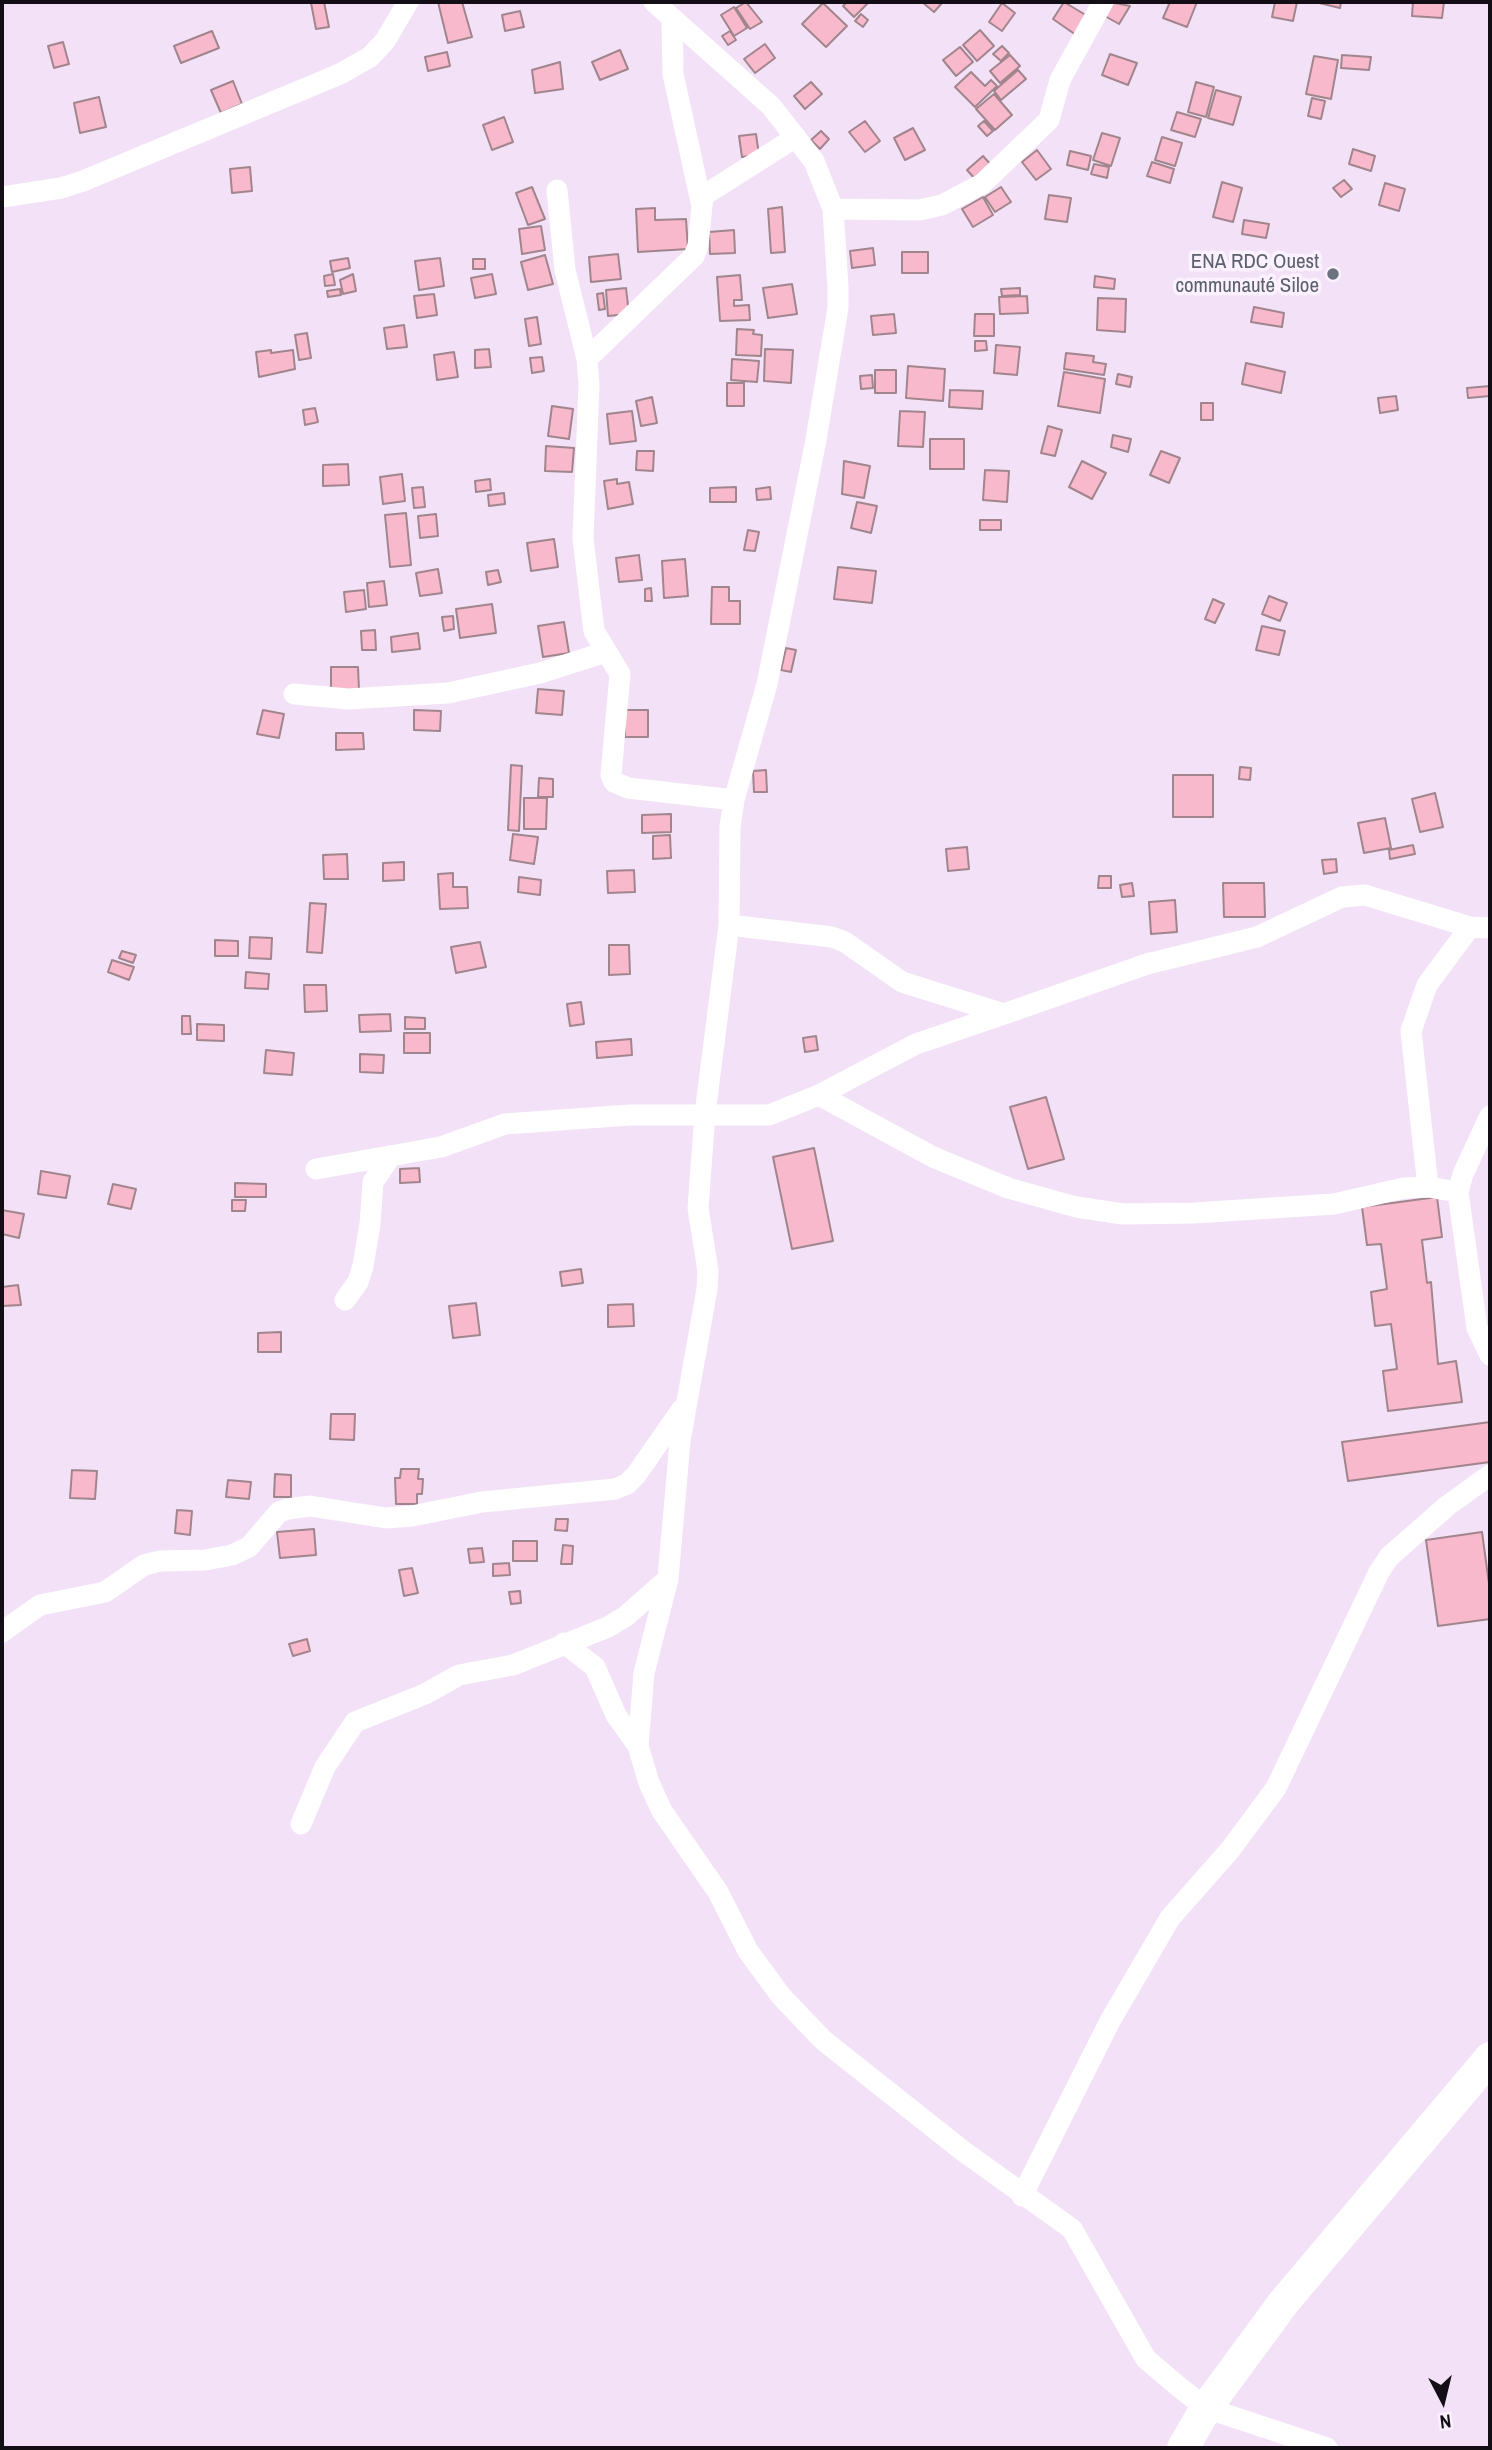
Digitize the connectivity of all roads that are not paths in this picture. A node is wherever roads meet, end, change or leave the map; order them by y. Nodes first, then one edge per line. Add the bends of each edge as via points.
1 (408, 2) edge
2 (654, 2) edge
3 (1103, 2) edge
4 (672, 18) junction
5 (796, 137) junction
6 (557, 190) dead end
7 (2, 197) edge
8 (701, 202) junction
9 (833, 209) junction
10 (587, 359) junction
11 (606, 652) junction
12 (294, 694) dead end
13 (734, 800) junction
14 (729, 925) junction
15 (1480, 927) edge
16 (1004, 1014) junction
17 (819, 1095) junction
18 (705, 1114) junction
19 (1490, 1116) edge
20 (390, 1157) junction
21 (316, 1169) dead end
22 (1428, 1187) junction
23 (1458, 1192) junction
24 (345, 1300) dead end
25 (1490, 1355) edge
26 (687, 1402) junction
27 (1490, 1475) edge
28 (668, 1579) junction
29 (2, 1632) edge
30 (564, 1643) junction
31 (638, 1746) junction
32 (301, 1824) dead end
33 (1490, 2058) edge
34 (1022, 2196) junction
35 (1206, 2408) junction
36 (1183, 2448) edge
37 (1327, 2448) edge

1 - 7 street via 370,57 340,74 83,181
2 - 4 street
3 - 9 street via 1060,80 1049,121 982,184 942,205 919,209
4 - 5 street via 771,106
4 - 8 street via 673,74
5 - 8 street via 702,196
5 - 9 street via 814,161
6 - 10 street via 565,270
8 - 10 street via 694,256
9 - 13 street via 838,308 822,404 767,684
10 - 11 street via 583,539 594,631
11 - 12 street via 540,673 449,693 348,699
11 - 13 street via 620,674 614,782 628,789
13 - 14 street via 728,851
14 - 16 street via 832,937 902,982
14 - 18 street
15 - 16 street via 1365,895 1342,897 1257,937 1147,964
15 - 22 street via 1427,985 1411,1031
16 - 17 street via 916,1044
17 - 18 street via 769,1115
17 - 22 street via 933,1157 1008,1188 1076,1207 1123,1214 1272,1210
18 - 20 street via 505,1124 441,1147
18 - 26 street via 698,1208 707,1289
19 - 23 street
20 - 21 street
20 - 24 street via 373,1182 363,1266
22 - 23 street
23 - 25 street via 1477,1328
26 - 28 street
26 - 29 street via 636,1475 615,1489 482,1502 386,1518 310,1506 289,1509 279,1512 263,1534 240,1551 205,1560 144,1565 105,1592 40,1605
27 - 34 street via 1447,1506 1389,1557 1379,1572 1276,1788 1230,1850 1170,1918 1110,2021
28 - 30 street via 617,1621
28 - 31 street via 644,1673
30 - 31 street via 595,1667 616,1714
30 - 32 street via 513,1665 459,1675 425,1695 355,1722 325,1767
31 - 34 street via 662,1811 781,1996 823,2040
33 - 35 main road via 1284,2302
34 - 35 street via 1072,2229 1146,2359
35 - 36 main road
35 - 37 street

